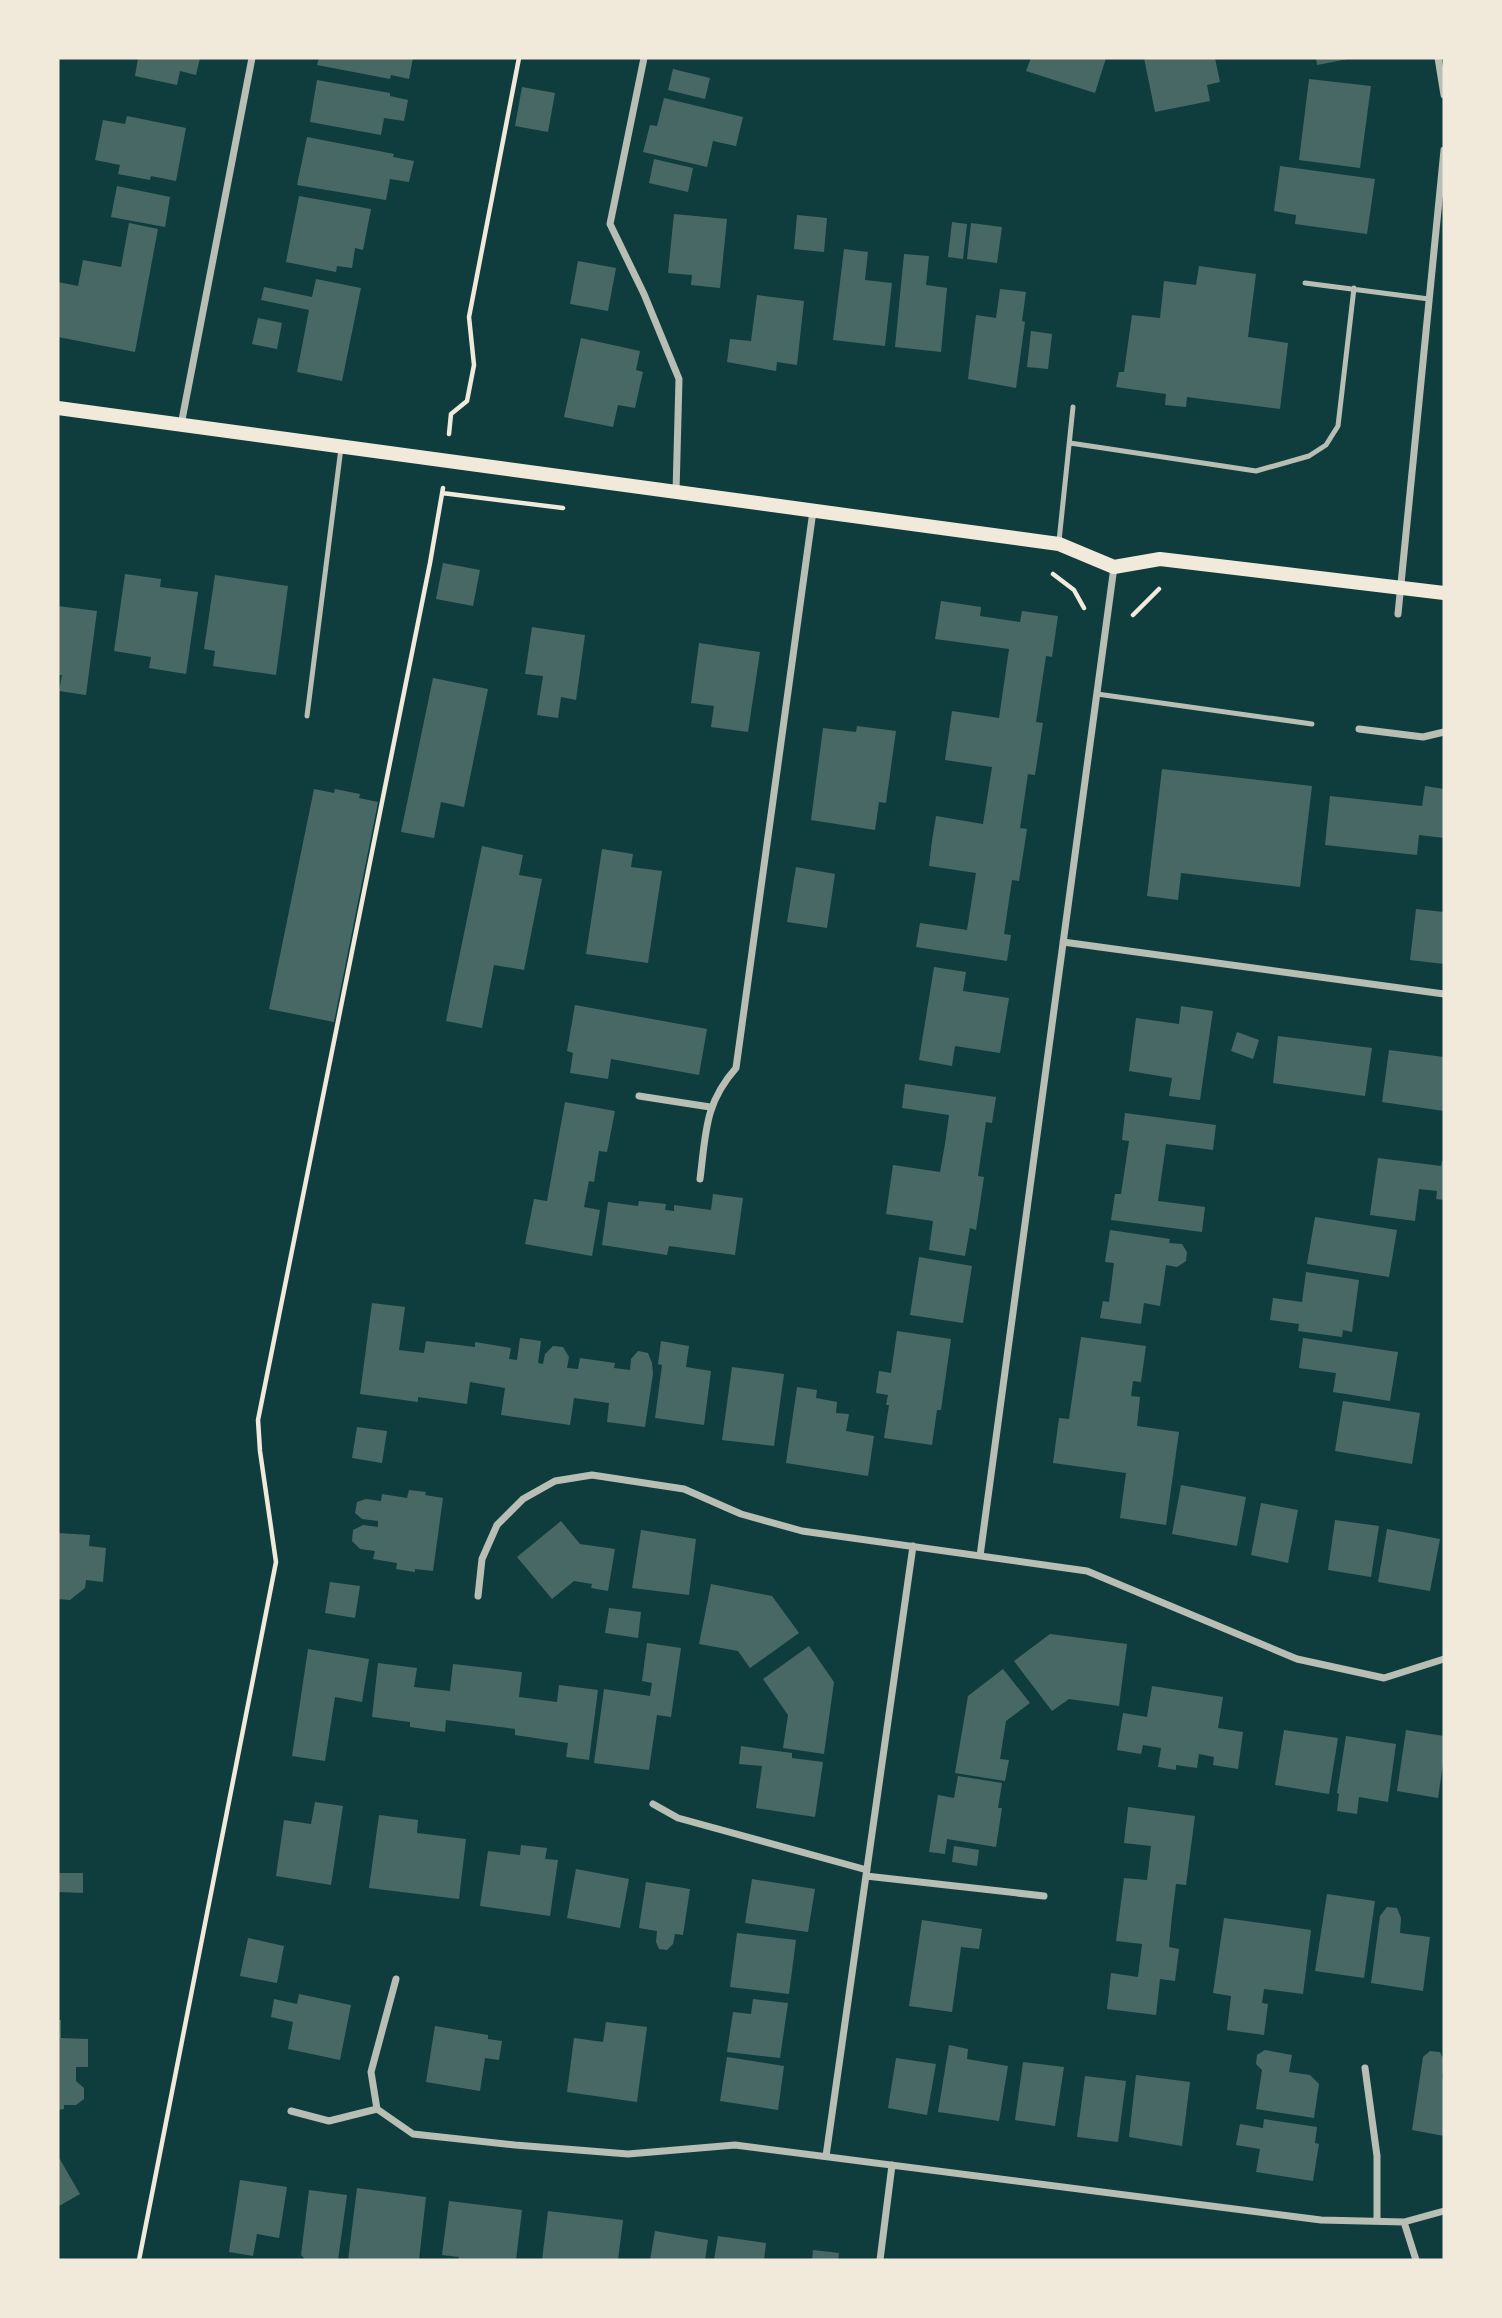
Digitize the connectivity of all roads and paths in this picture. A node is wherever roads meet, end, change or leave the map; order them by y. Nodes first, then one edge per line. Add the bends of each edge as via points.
1 (253, 58) edge
2 (519, 58) edge
3 (644, 58) edge
4 (1438, 58) edge
5 (1444, 95) edge
6 (1444, 150) edge
7 (1305, 283) dead end
8 (1354, 288) junction
9 (1429, 299) junction
10 (1073, 407) dead end
11 (58, 408) edge
12 (181, 426) junction
13 (1070, 443) junction
14 (341, 449) junction
15 (445, 462) junction
16 (676, 493) junction
17 (564, 508) dead end
18 (813, 510) junction
19 (1059, 544) junction
20 (1114, 567) junction
21 (1049, 570) dead end
22 (1162, 586) dead end
23 (1401, 587) junction
24 (1444, 593) edge
25 (1398, 614) dead end
26 (1105, 632) junction
27 (1097, 694) junction
28 (307, 716) dead end
29 (1311, 724) dead end
30 (1359, 729) dead end
31 (1444, 732) edge
32 (1063, 942) junction
33 (1444, 993) edge
34 (639, 1096) dead end
35 (710, 1107) junction
36 (700, 1179) dead end
37 (913, 1546) junction
38 (980, 1556) junction
39 (478, 1596) dead end
40 (1444, 1659) edge
41 (653, 1804) dead end
42 (866, 1873) junction
43 (1044, 1896) dead end
44 (396, 1979) dead end
45 (1364, 2068) dead end
46 (377, 2109) junction
47 (291, 2111) dead end
48 (826, 2156) junction
49 (892, 2165) junction
50 (1444, 2211) edge
51 (1377, 2221) junction
52 (1404, 2222) junction
53 (139, 2260) edge
54 (880, 2260) edge
55 (1416, 2260) edge

1 - 12 street
2 - 15 path via 469,317 474,365 467,401 451,414
3 - 16 street via 610,224 679,379
4 - 5 street
6 - 9 street
7 - 8 lane
8 - 9 lane
8 - 13 lane via 1338,426 1326,445 1309,456 1256,471
9 - 23 street
10 - 13 lane
11 - 12 main road
12 - 14 main road
13 - 19 lane
14 - 15 main road
14 - 28 lane
15 - 16 main road
16 - 18 main road
17 - 53 path via 442,493 258,1420 276,1562
18 - 19 main road
18 - 35 street via 736,1068
19 - 20 main road
20 - 23 main road via 1160,559
20 - 26 street
21 - 26 path via 1074,590 1091,630
22 - 26 path via 1144,601 1123,635
23 - 24 main road
23 - 25 street
26 - 27 street
27 - 29 lane
27 - 32 street
30 - 31 street via 1423,737
32 - 33 street
32 - 38 street
34 - 35 street
35 - 36 street
37 - 38 street
37 - 39 street via 802,1531 741,1514 684,1489 592,1475 555,1481 523,1499 498,1525 482,1559
37 - 42 street
38 - 40 street via 1087,1571 1297,1659 1359,1673 1384,1678
41 - 42 street via 678,1818
42 - 43 street
42 - 48 street
44 - 46 street via 371,2072
45 - 51 street via 1377,2156
46 - 47 street via 329,2122
46 - 48 street via 413,2134 515,2145 628,2154 735,2145
48 - 49 street
49 - 51 street via 1262,2214
49 - 54 street
50 - 52 street
51 - 52 street
52 - 55 street

